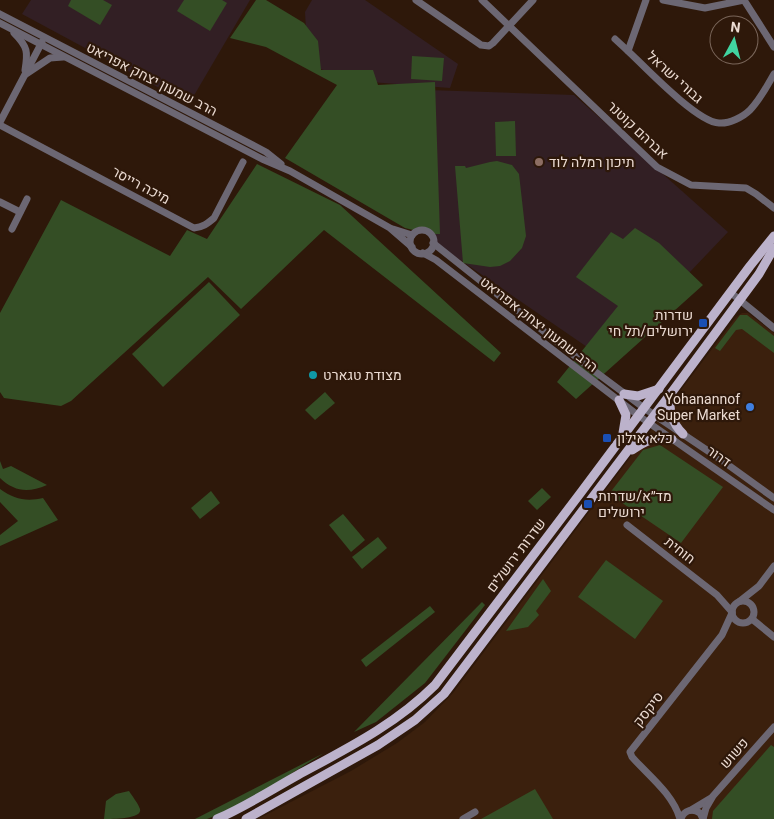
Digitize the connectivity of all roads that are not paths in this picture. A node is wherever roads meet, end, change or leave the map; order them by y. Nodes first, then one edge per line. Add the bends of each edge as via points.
1 (416, 0) edge
2 (482, 0) edge
3 (533, 0) edge
4 (646, 0) edge
5 (663, 0) edge
6 (744, 0) edge
7 (0, 14) edge
8 (0, 23) edge
9 (509, 25) junction
10 (8, 27) junction
11 (44, 37) junction
12 (616, 39) dead end
13 (40, 44) junction
14 (774, 47) edge
15 (628, 52) junction
16 (69, 59) junction
17 (774, 74) edge
18 (24, 76) junction
19 (0, 124) edge
20 (244, 162) dead end
21 (290, 171) junction
22 (27, 199) dead end
23 (0, 202) edge
24 (774, 208) edge
25 (20, 212) junction
26 (12, 228) dead end
27 (390, 228) junction
28 (412, 235) junction
29 (774, 236) edge
30 (434, 244) junction
31 (412, 247) junction
32 (774, 248) edge
33 (423, 253) junction
34 (730, 292) junction
35 (740, 300) junction
36 (774, 328) edge
37 (659, 389) junction
38 (672, 392) junction
39 (621, 397) junction
40 (641, 412) junction
41 (652, 420) junction
42 (683, 434) junction
43 (622, 437) junction
44 (672, 438) junction
45 (626, 454) junction
46 (774, 498) edge
47 (774, 510) edge
48 (627, 525) dead end
49 (774, 566) edge
50 (759, 586) junction
51 (717, 595) junction
52 (738, 602) junction
53 (754, 608) junction
54 (732, 613) junction
55 (752, 619) junction
56 (743, 623) junction
57 (722, 635) junction
58 (774, 637) edge
59 (774, 727) edge
60 (713, 796) junction
61 (669, 797) junction
62 (690, 810) junction
63 (475, 812) dead end
64 (217, 819) edge
65 (246, 819) edge
66 (463, 819) edge
67 (681, 819) edge
68 (703, 819) edge

1 - 9 street via 485,46 493,44
2 - 9 street, אברהם קוטנר
3 - 9 street
4 - 15 street, גבורי ישראל
5 - 6 street via 705,8
6 - 14 street
7 - 11 street, הרב שמעון יצחק אפריאט
8 - 10 street, הרב שמעון יצחק אפריאט
9 - 24 street, אברהם קוטנר via 658,167 690,185 746,188
10 - 13 street, הרב שמעון יצחק אפריאט
10 - 18 street via 26,48
11 - 13 street
11 - 21 street, הרב שמעון יצחק אפריאט via 266,152
12 - 15 street, גבורי ישראל
13 - 16 street, הרב שמעון יצחק אפריאט
13 - 18 street
15 - 17 street, גבורי ישראל via 689,107 718,123 736,119 750,110
16 - 18 street via 50,58
16 - 21 street, הרב שמעון יצחק אפריאט
18 - 19 street
19 - 20 street, מיכה רייסר via 194,228 214,218
21 - 27 street, הרב שמעון יצחק אפריאט
22 - 25 street
23 - 25 street
25 - 26 street
27 - 28 street, הרב שמעון יצחק אפריאט
27 - 31 street, הרב שמעון יצחק אפריאט
28 - 30 street via 426,231
28 - 31 street
29 - 34 main road, שדרות ירושלים
30 - 33 street
30 - 39 street, הרב שמעון יצחק אפריאט
31 - 33 street
32 - 35 main road, שדרות ירושלים
33 - 39 street, הרב שמעון יצחק אפריאט
34 - 35 street
34 - 37 main road, שדרות ירושלים
35 - 36 street
35 - 38 main road, שדרות ירושלים
37 - 39 main road via 638,396
37 - 40 main road, שדרות ירושלים
38 - 41 main road, שדרות ירושלים
38 - 42 main road via 671,412
39 - 40 street, הרב שמעון יצחק אפריאט
39 - 43 main road via 626,415
40 - 41 street, הרב שמעון יצחק אפריאט
40 - 43 main road, שדרות ירושלים
41 - 42 street, דרור
41 - 44 street, דרור
41 - 45 main road, שדרות ירושלים
42 - 46 street, דרור
43 - 64 main road, שדרות ירושלים via 467,645 422,698 371,735
44 - 45 main road via 652,439
44 - 47 street, דרור
45 - 65 main road, שדרות ירושלים via 476,653 430,708 378,746
48 - 51 street, חוחית
49 - 50 street
50 - 52 street
50 - 53 street
51 - 52 street, חוחית
51 - 54 street, חוחית
52 - 53 street via 750,602
52 - 54 street
53 - 55 street
54 - 56 street
54 - 57 street, סיקסק
55 - 56 street
55 - 58 street
56 - 57 street, סיקסק
57 - 61 street, סיקסק via 630,752
59 - 60 street, פשוש
60 - 62 street, פשוש
60 - 68 street, פשוש
61 - 62 street, סיקסק
61 - 67 street, סיקסק
62 - 67 street, פשוש
62 - 68 street, סיקסק via 700,813
63 - 66 street

